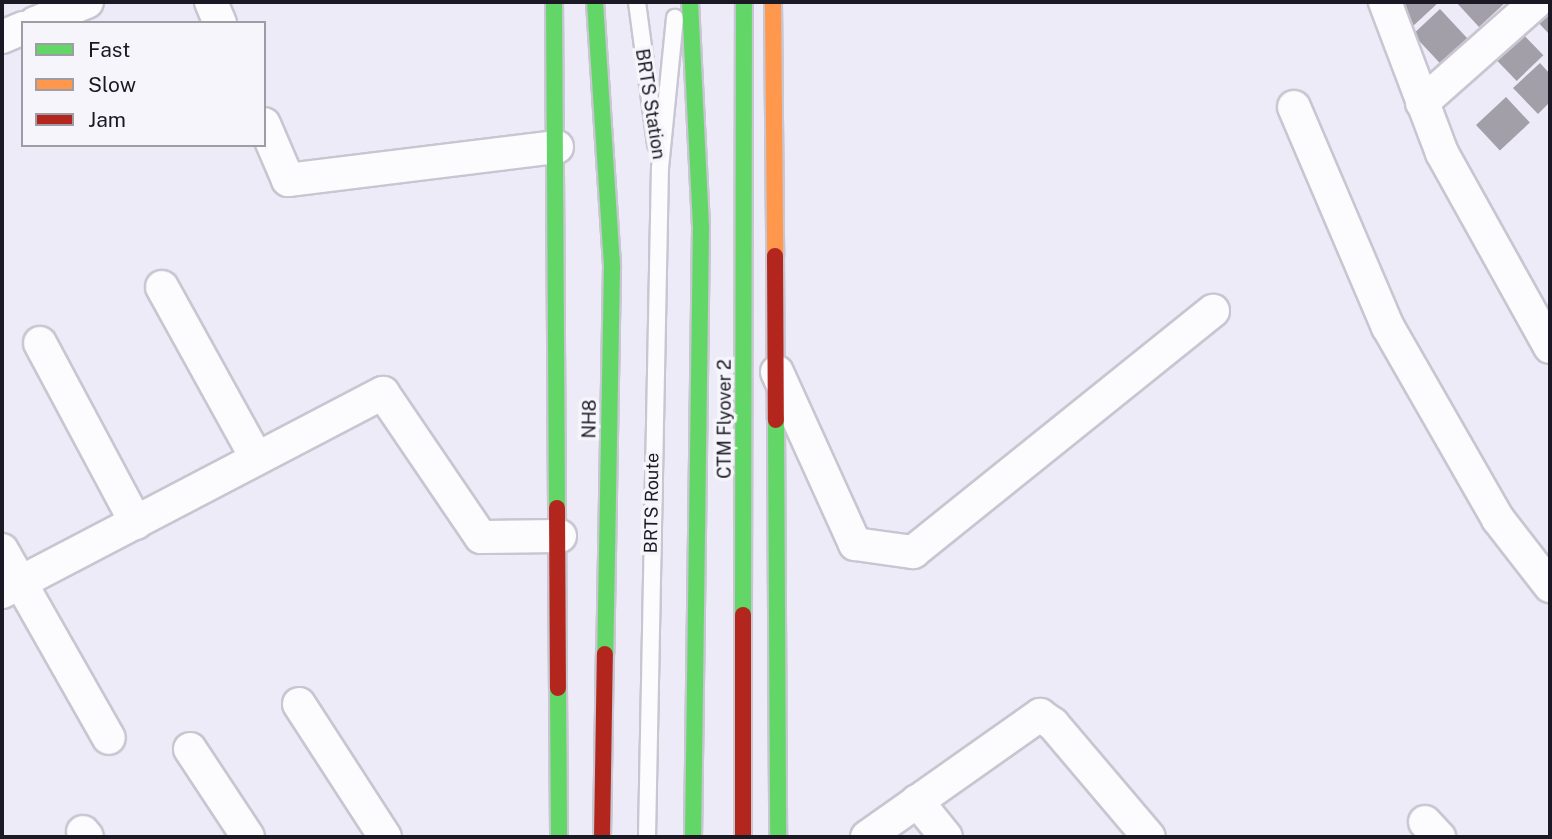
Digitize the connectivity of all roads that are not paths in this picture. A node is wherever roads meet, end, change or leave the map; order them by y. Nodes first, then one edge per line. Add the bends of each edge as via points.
1 (87, 2) edge
2 (211, 2) edge
3 (554, 2) edge
4 (595, 2) edge
5 (637, 2) edge
6 (673, 2) edge
7 (690, 2) edge
8 (744, 2) edge
9 (773, 2) edge
10 (1385, 2) edge
11 (1536, 2) edge
12 (41, 21) edge
13 (219, 21) edge
14 (21, 29) edge
15 (2, 37) edge
16 (1422, 103) junction
17 (1294, 107) dead end
18 (266, 129) edge
19 (557, 147) junction
20 (660, 168) junction
21 (162, 288) dead end
22 (1213, 311) dead end
23 (40, 343) dead end
24 (1550, 347) edge
25 (775, 367) junction
26 (257, 459) junction
27 (135, 523) junction
28 (560, 536) junction
29 (2, 550) edge
30 (1550, 586) edge
31 (10, 588) edge
32 (299, 704) dead end
33 (109, 738) dead end
34 (190, 749) dead end
35 (917, 801) junction
36 (248, 837) edge
37 (385, 837) edge
38 (559, 837) edge
39 (602, 837) edge
40 (647, 837) edge
41 (693, 837) edge
42 (743, 837) edge
43 (778, 837) edge
44 (867, 837) edge
45 (946, 837) edge
46 (1149, 837) edge

1 - 12 street
2 - 13 street
3 - 19 main road
4 - 39 main road, NH8 via 605,280
5 - 20 lane, BRTS Station
6 - 20 lane, BRTS Station
7 - 41 main road via 701,227
8 - 42 main road, CTM Flyover 2
9 - 25 main road
10 - 16 street
11 - 16 street
14 - 15 street
16 - 24 street via 1442,153
17 - 30 street via 1388,327 1497,519
18 - 19 street via 288,180
19 - 28 main road via 565,281
20 - 40 lane, BRTS Route
21 - 26 street
22 - 25 street via 913,552 855,544
23 - 27 street
25 - 43 main road
26 - 27 street
26 - 28 street via 383,393 481,537
27 - 31 street
28 - 38 main road
29 - 31 street
31 - 33 street
32 - 37 street
34 - 36 street
35 - 44 street
35 - 45 street
35 - 46 street via 1040,715 1053,724

